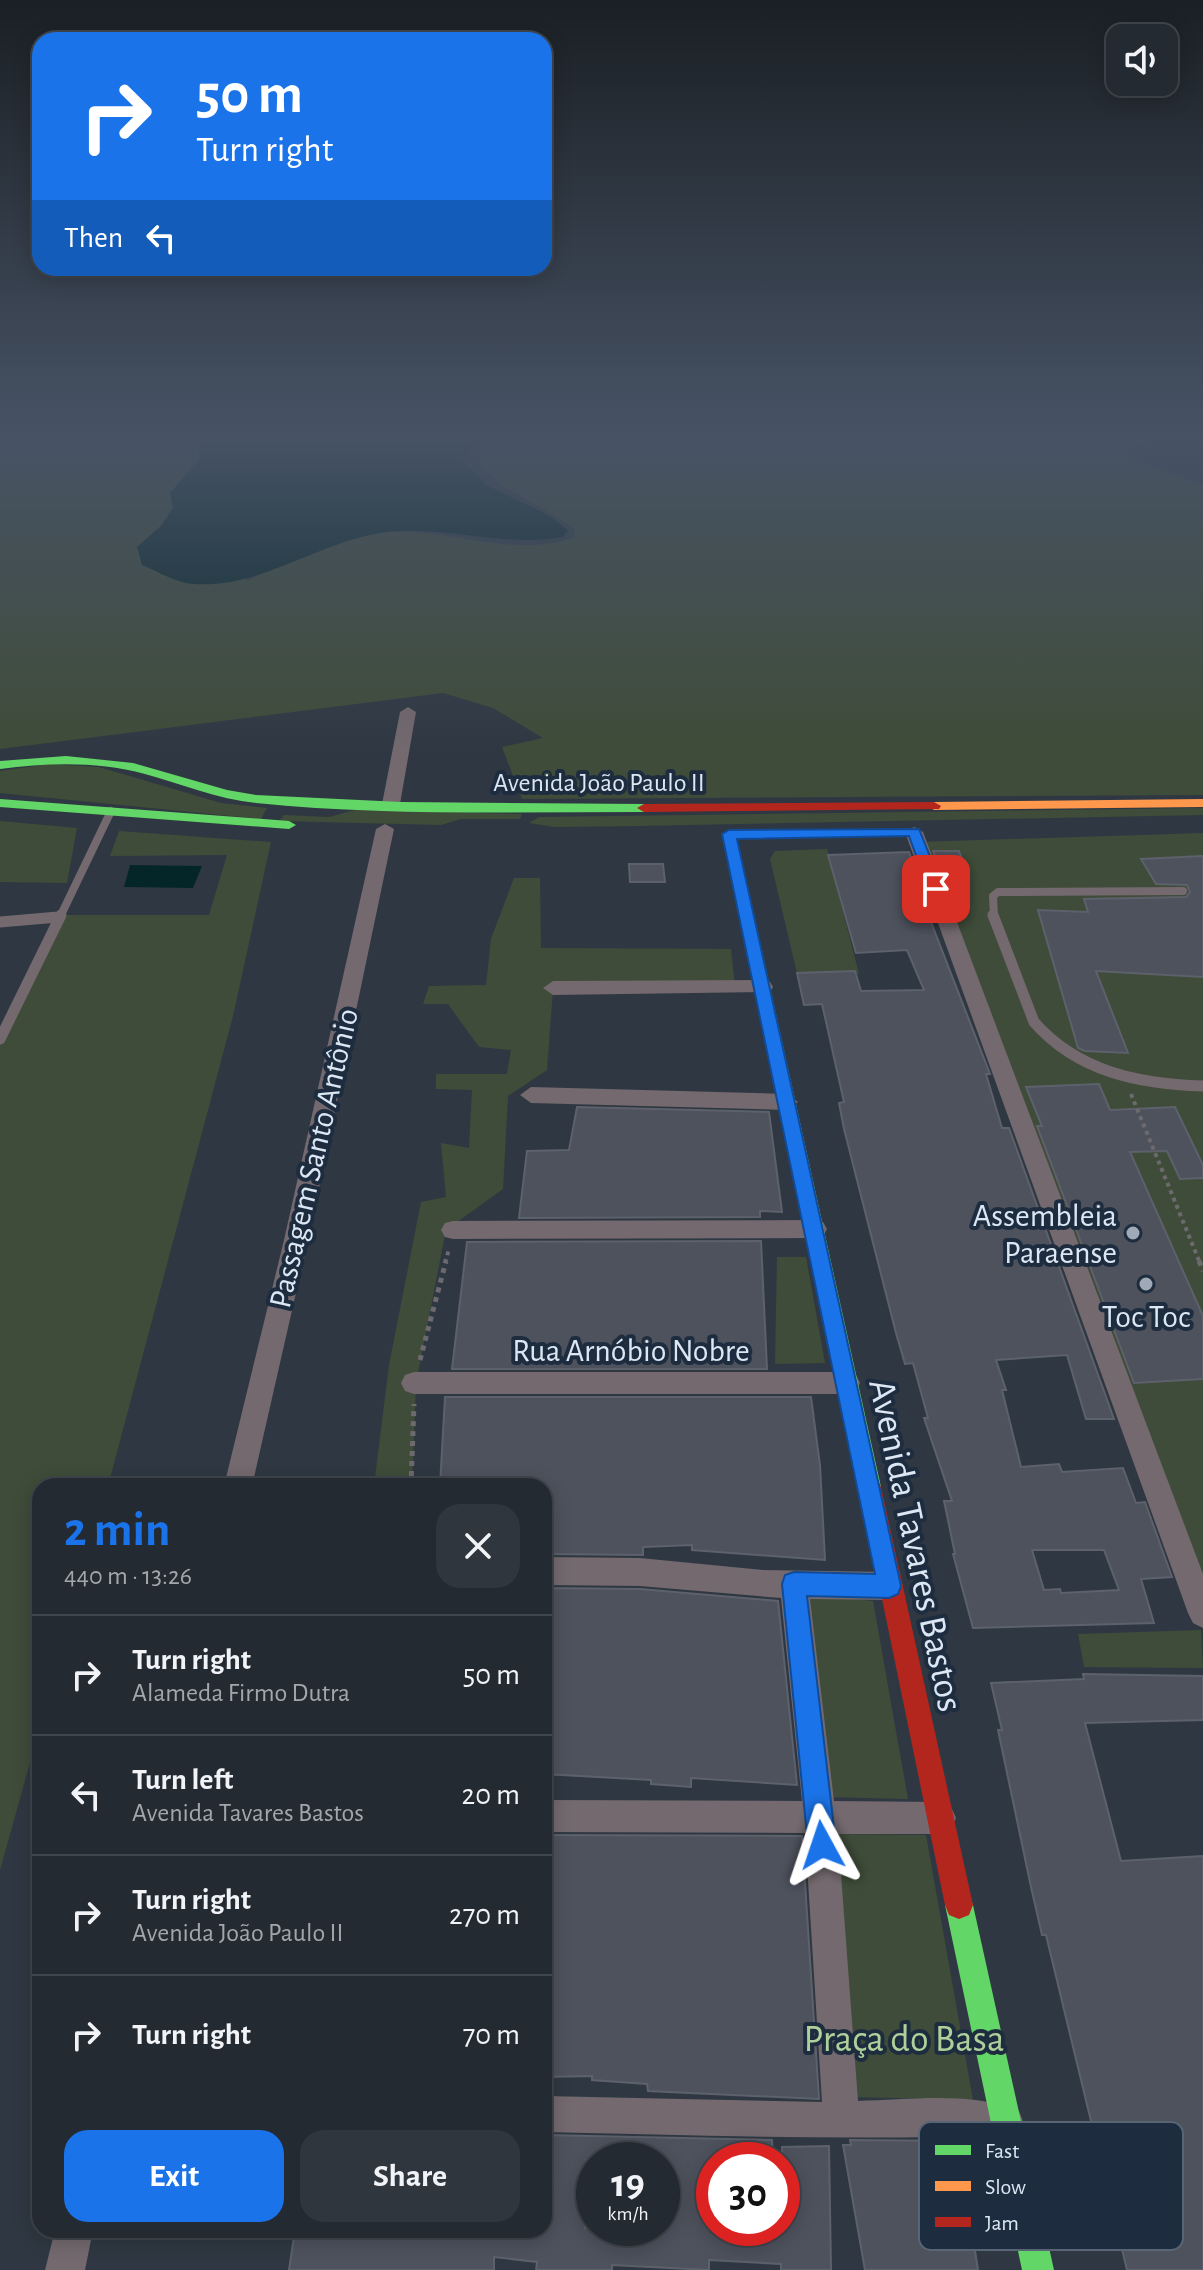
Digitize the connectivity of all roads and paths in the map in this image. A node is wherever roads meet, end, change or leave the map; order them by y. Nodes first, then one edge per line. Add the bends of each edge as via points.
1 (408, 712) dead end
2 (0, 765) edge
3 (0, 803) edge
4 (1203, 803) edge
5 (352, 804) junction
6 (391, 804) junction
7 (534, 809) junction
8 (111, 811) junction
9 (272, 824) junction
10 (314, 826) dead end
11 (458, 827) dead end
12 (385, 829) dead end
13 (914, 832) dead end
14 (729, 834) dead end
15 (1183, 891) dead end
16 (58, 917) junction
17 (0, 922) edge
18 (763, 987) junction
19 (553, 988) dead end
20 (0, 1039) edge
21 (1126, 1081) junction
22 (1203, 1086) edge
23 (531, 1095) dead end
24 (787, 1102) junction
25 (815, 1229) junction
26 (453, 1230) joint
27 (1203, 1271) edge
28 (414, 1383) junction
29 (847, 1383) junction
30 (240, 1478) edge
31 (411, 1478) edge
32 (552, 1571) edge
33 (794, 1584) junction
34 (889, 1586) junction
35 (1203, 1613) edge
36 (820, 1815) junction
37 (552, 1816) edge
38 (940, 1818) junction
39 (552, 2114) edge
40 (841, 2119) junction
41 (992, 2122) edge
42 (1006, 2122) edge
43 (72, 2238) edge
44 (1034, 2250) edge
45 (65, 2270) edge
46 (1038, 2270) edge

1 - 6 street
2 - 5 main road, Avenida João Paulo II via 52,758 89,760 252,799
3 - 8 main road
4 - 7 main road, Avenida João Paulo II
5 - 6 main road, Avenida João Paulo II
5 - 9 main road via 339,811 283,811
6 - 7 main road, Avenida João Paulo II
7 - 11 main road via 534,817 526,822 469,822
8 - 9 main road
8 - 16 lane
9 - 10 main road
12 - 30 street, Passagem Santo Antônio
13 - 35 street
14 - 18 main road, Avenida Tavares Bastos
15 - 21 lane via 998,892 991,902 1034,1022 1054,1041
16 - 17 lane
16 - 20 lane
18 - 19 street
18 - 24 main road, Avenida Tavares Bastos
21 - 22 lane
21 - 27 path
23 - 24 street
24 - 25 main road, Avenida Tavares Bastos
25 - 26 street
25 - 29 main road, Avenida Tavares Bastos
26 - 28 path
28 - 29 street, Rua Arnóbio Nobre
28 - 31 path
29 - 34 main road, Avenida Tavares Bastos
32 - 33 street
33 - 34 street
33 - 36 street
34 - 38 main road, Avenida Tavares Bastos
36 - 37 street
36 - 38 street
36 - 40 street
38 - 42 main road, Avenida Tavares Bastos
39 - 40 street
40 - 41 street
43 - 45 street
44 - 46 main road, Avenida Tavares Bastos

